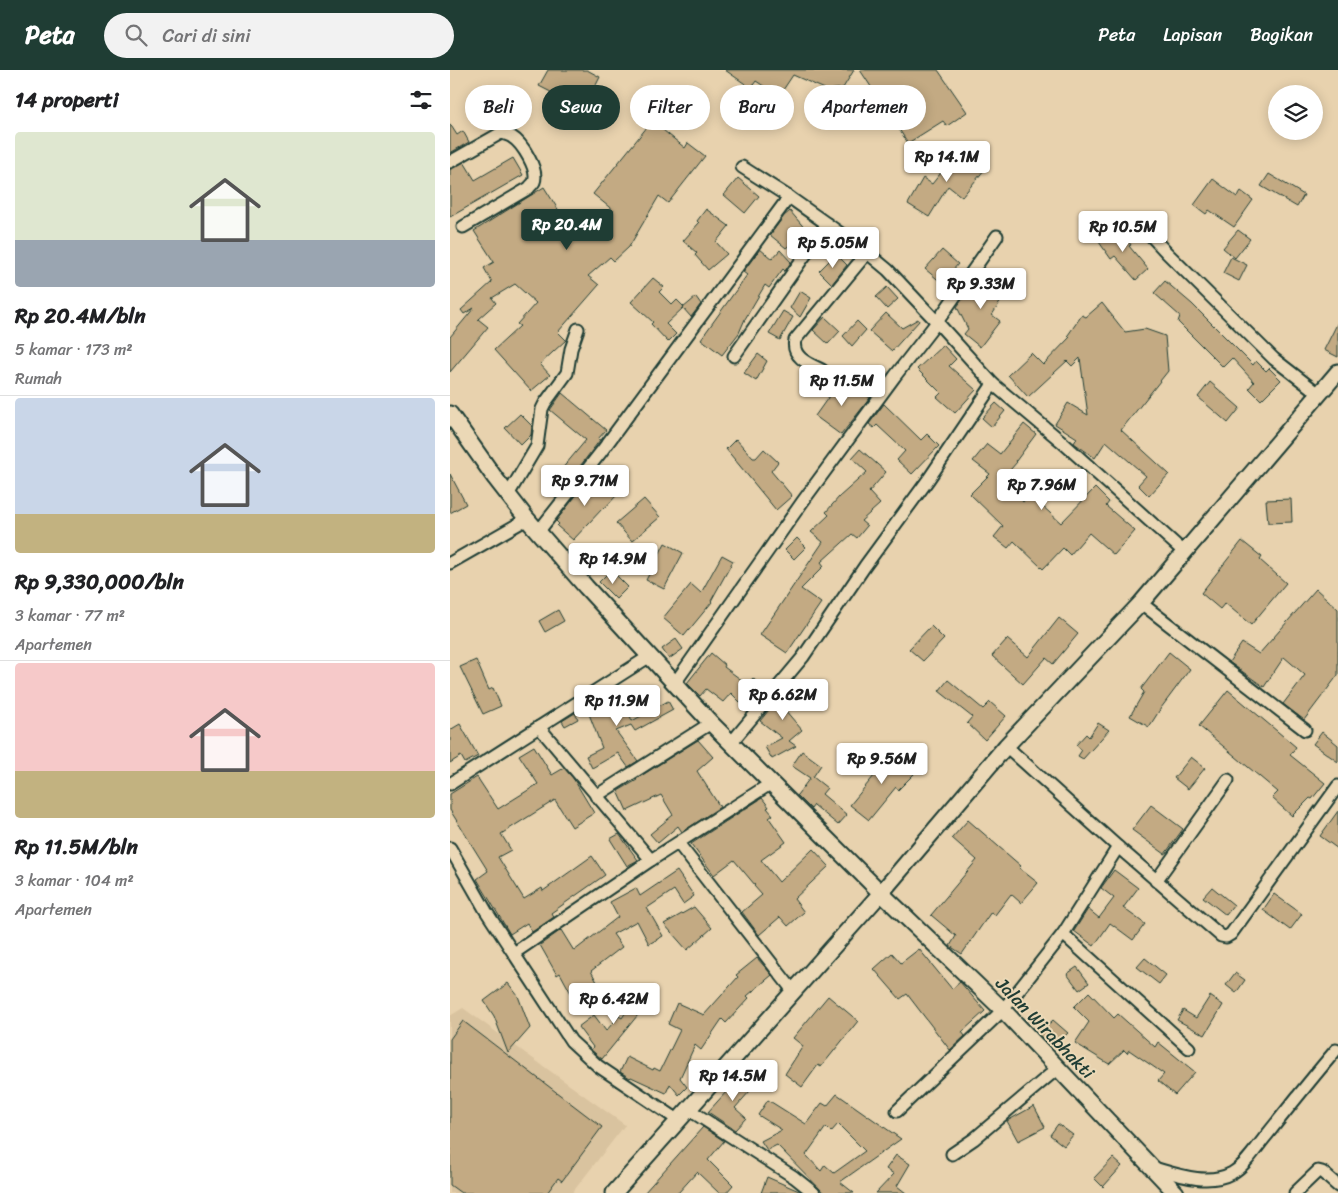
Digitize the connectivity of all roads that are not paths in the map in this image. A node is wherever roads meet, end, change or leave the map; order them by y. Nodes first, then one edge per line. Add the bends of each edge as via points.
1 (450, 162) edge
2 (742, 167) dead end
3 (789, 197) junction
4 (827, 224) junction
5 (1140, 224) dead end
6 (463, 227) dead end
7 (996, 236) dead end
8 (867, 253) junction
9 (937, 322) junction
10 (578, 329) dead end
11 (734, 356) dead end
12 (822, 370) dead end
13 (1338, 372) edge
14 (993, 384) junction
15 (1319, 394) junction
16 (450, 414) edge
17 (508, 495) junction
18 (527, 519) junction
19 (538, 532) junction
20 (1184, 552) junction
21 (450, 564) edge
22 (1140, 603) junction
23 (650, 656) junction
24 (675, 683) junction
25 (711, 723) junction
26 (539, 727) junction
27 (1305, 730) dead end
28 (731, 743) junction
29 (1006, 746) junction
30 (1228, 780) dead end
31 (450, 784) edge
32 (770, 784) junction
33 (1338, 786) edge
34 (596, 796) junction
35 (678, 843) junction
36 (1118, 847) junction
37 (450, 848) edge
38 (651, 860) junction
39 (1156, 881) junction
40 (881, 894) junction
41 (1063, 934) junction
42 (514, 953) junction
43 (794, 992) junction
44 (1003, 1010) junction
45 (1189, 1048) dead end
46 (1336, 1050) dead end
47 (1058, 1068) junction
48 (897, 1111) dead end
49 (683, 1114) junction
50 (952, 1154) dead end
51 (1154, 1168) junction
52 (1337, 1184) edge
53 (614, 1193) edge
54 (814, 1193) edge
55 (1176, 1193) edge
56 (1294, 1193) edge

1 - 6 street via 501,133 518,141 535,173 529,188
2 - 3 street
3 - 4 street
3 - 19 street
4 - 8 street
4 - 11 street
5 - 15 street via 1274,359
7 - 9 street
8 - 9 street via 888,270
8 - 12 street via 795,340 798,355 806,363
9 - 14 street
9 - 24 street via 803,501
10 - 17 street via 567,373 542,409 536,446
13 - 15 street
14 - 20 street
14 - 28 street via 803,657
15 - 20 street
16 - 17 street, Jalan Wirabhakti
17 - 18 street, Jalan Wirabhakti
18 - 19 street, Jalan Wirabhakti
18 - 21 street
19 - 23 street, Jalan Wirabhakti
20 - 22 street
22 - 27 street
22 - 29 street
23 - 24 street, Jalan Wirabhakti
23 - 26 street
24 - 25 street, Jalan Wirabhakti
25 - 28 street, Jalan Wirabhakti
25 - 34 street
26 - 31 street
26 - 34 street
28 - 32 street, Jalan Wirabhakti
29 - 36 street
29 - 40 street
30 - 39 street
32 - 35 street
32 - 40 street, Jalan Wirabhakti
33 - 39 street via 1226,937
34 - 38 street
35 - 38 street
35 - 43 street
36 - 39 street
36 - 41 street
37 - 42 street
38 - 42 street
40 - 43 street
40 - 44 street, Jalan Wirabhakti
41 - 44 street
41 - 45 street
42 - 49 street via 577,1048 598,1066
43 - 49 street
44 - 47 street, Jalan Wirabhakti
44 - 48 street
46 - 51 street via 1232,1173 1200,1179
47 - 50 street
47 - 51 street, Jalan Wirabhakti
49 - 53 street
49 - 54 street via 794,1176
51 - 55 street, Jalan Wirabhakti
52 - 56 street via 1318,1171

